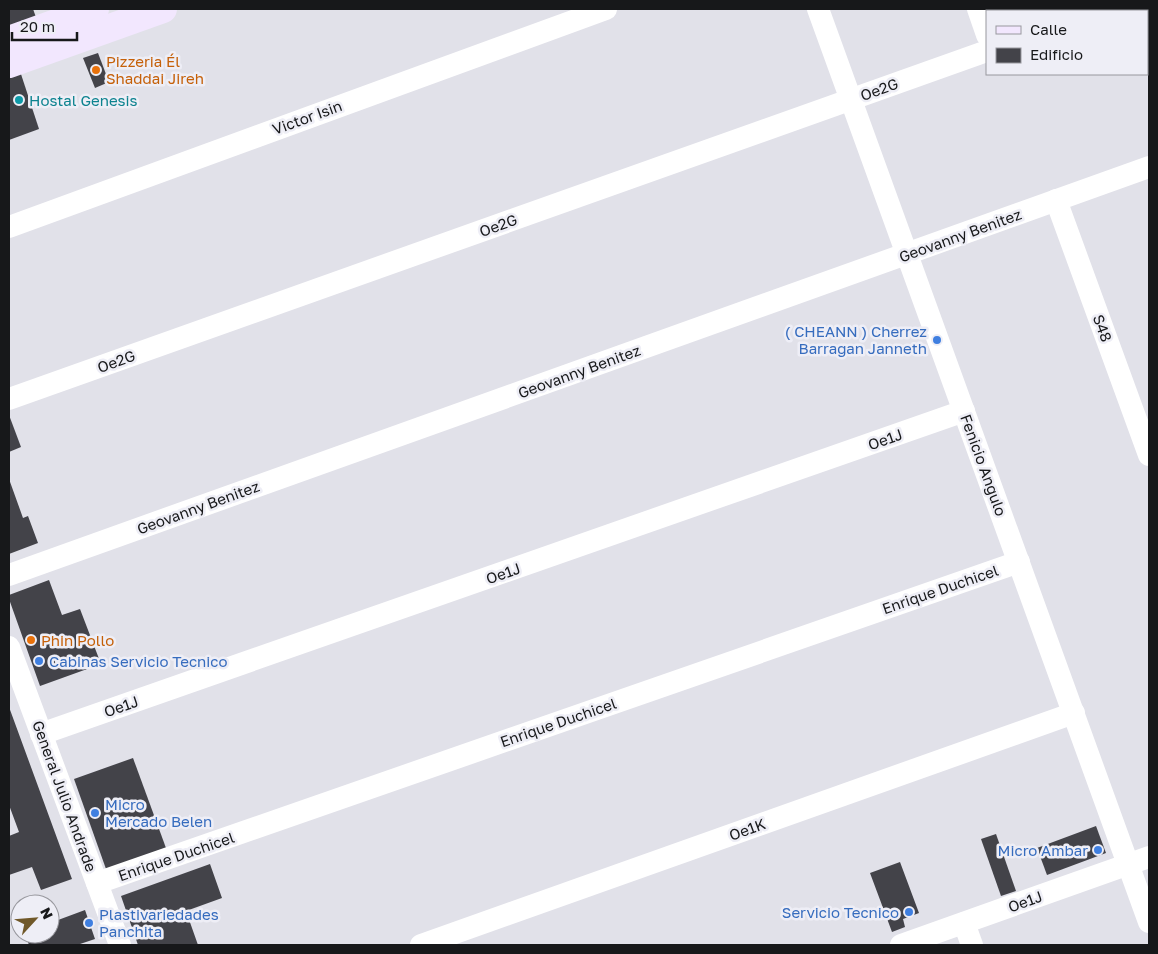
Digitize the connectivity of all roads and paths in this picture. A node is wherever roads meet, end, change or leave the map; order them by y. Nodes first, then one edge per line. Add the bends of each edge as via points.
1 (95, 9) edge
2 (163, 9) edge
3 (606, 9) edge
4 (818, 9) edge
5 (978, 9) edge
6 (986, 32) edge
7 (9, 40) edge
8 (986, 51) edge
9 (9, 64) edge
10 (851, 99) junction
11 (1149, 167) edge
12 (1056, 200) junction
13 (9, 227) edge
14 (907, 254) junction
15 (9, 399) edge
16 (964, 412) junction
17 (1149, 455) edge
18 (1019, 562) junction
19 (9, 575) edge
20 (9, 648) edge
21 (1074, 713) junction
22 (41, 734) junction
23 (1139, 861) edge
24 (97, 883) junction
25 (1149, 922) edge
26 (964, 923) junction
27 (120, 945) edge
28 (421, 945) edge
29 (901, 945) edge
30 (972, 945) edge

1 - 7 street
2 - 9 street
3 - 13 street, Victor Isin
4 - 10 street, Fenicio Angulo
5 - 6 street
8 - 10 street, Oe2G
10 - 14 street, Fenicio Angulo
10 - 15 street, Oe2G
11 - 12 street, Geovanny Benitez
12 - 14 street, Geovanny Benitez
12 - 17 street, S48
14 - 16 street, Fenicio Angulo
14 - 19 street, Geovanny Benitez
16 - 18 street, Fenicio Angulo
16 - 22 street, Oe1J
18 - 21 street, Fenicio Angulo
18 - 24 street, Enrique Duchicel
20 - 22 street, General Julio Andrade
21 - 23 street, Fenicio Angulo
21 - 28 street, Oe1K
22 - 24 street, General Julio Andrade
23 - 25 street, Fenicio Angulo
23 - 26 street, Oe1J
24 - 27 street, General Julio Andrade
26 - 29 street, Oe1J
26 - 30 street

